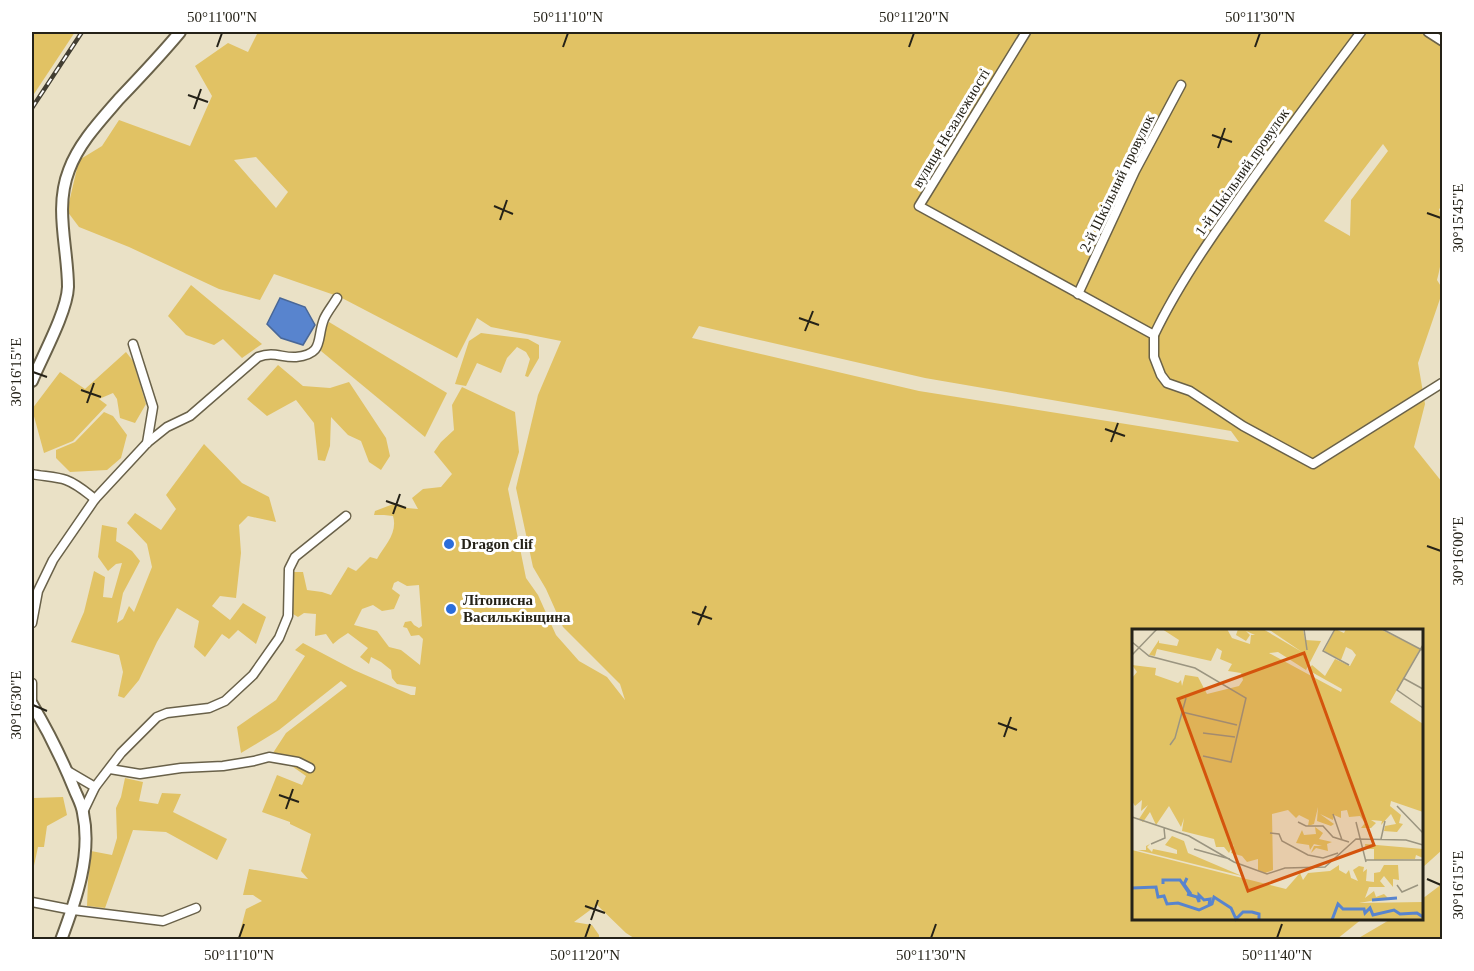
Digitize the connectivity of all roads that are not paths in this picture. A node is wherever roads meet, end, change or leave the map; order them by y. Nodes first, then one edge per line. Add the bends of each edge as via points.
1 (180, 32) edge
2 (1026, 32) edge
3 (1360, 32) edge
4 (1428, 32) edge
5 (1443, 41) edge
6 (1181, 85) dead end
7 (1078, 294) junction
8 (336, 298) dead end
9 (1154, 335) junction
10 (133, 344) dead end
11 (32, 381) edge
12 (1443, 383) edge
13 (147, 443) junction
14 (32, 474) edge
15 (95, 499) junction
16 (346, 516) dead end
17 (32, 623) edge
18 (32, 683) edge
19 (32, 704) edge
20 (310, 768) dead end
21 (66, 770) junction
22 (110, 770) junction
23 (95, 787) junction
24 (83, 812) junction
25 (32, 902) edge
26 (196, 908) dead end
27 (73, 910) junction
28 (61, 939) edge

1 - 11 street via 98,123 69,170 61,210 68,289 64,309
2 - 7 street, вулиця Незалежності via 919,206
3 - 9 street, 1-й Шкільний провулок via 1211,238
4 - 5 street
6 - 7 street, 2-й Шкільний провулок via 1135,171
7 - 9 street
8 - 13 street via 324,319 318,345 310,354 258,357 190,416
9 - 12 street via 1154,357 1167,383 1190,391 1243,426 1313,464
10 - 13 street via 153,406
13 - 15 street
14 - 15 street via 64,479
15 - 17 street via 53,560 38,591
16 - 22 street via 295,557 289,569 288,616 279,638 253,675 225,701 209,708 173,711 157,717 121,753
18 - 19 street
19 - 21 street
20 - 22 street via 269,757 140,774
21 - 23 street
21 - 24 street
22 - 23 street
23 - 24 street
24 - 27 street via 86,840
25 - 27 street
26 - 27 street via 163,921
27 - 28 street

